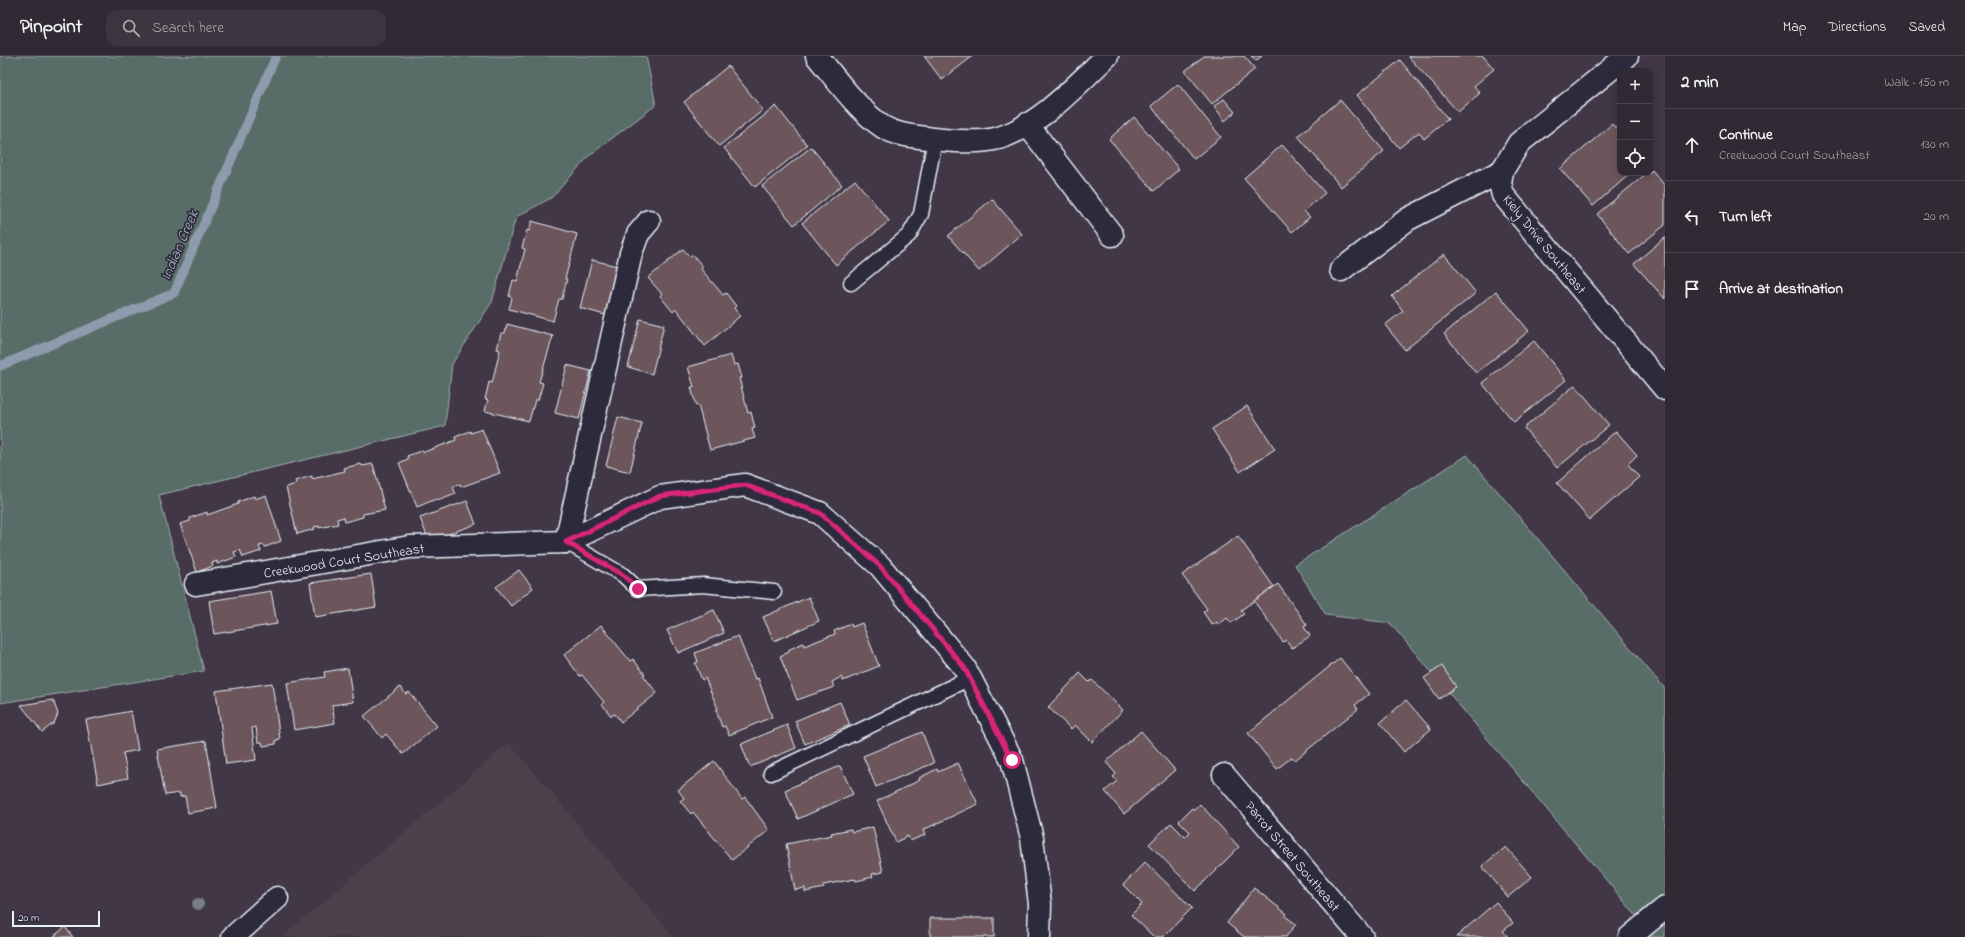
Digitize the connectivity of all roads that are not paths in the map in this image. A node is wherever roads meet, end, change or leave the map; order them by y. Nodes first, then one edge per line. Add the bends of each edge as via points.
1 (817, 56) edge
2 (1107, 56) edge
3 (1627, 56) edge
4 (1027, 124) junction
5 (934, 139) junction
6 (1502, 171) junction
7 (649, 221) dead end
8 (1112, 235) dead end
9 (1341, 270) dead end
10 (851, 282) dead end
11 (1665, 390) edge
12 (566, 542) junction
13 (196, 584) dead end
14 (774, 592) dead end
15 (970, 678) junction
16 (771, 773) dead end
17 (1224, 775) dead end
18 (277, 898) dead end
19 (1665, 908) edge
20 (232, 937) edge
21 (1040, 937) edge
22 (1362, 937) edge
23 (1630, 937) edge

1 - 5 street via 856,103 883,126 902,135
2 - 4 street via 1052,107
3 - 6 street via 1519,143
4 - 5 street via 998,138 954,142
4 - 8 street
5 - 10 lane via 922,214 908,235
6 - 9 street via 1408,219
6 - 11 street, Kiely Drive Southeast via 1500,183 1503,195
7 - 12 street via 638,234 631,253
12 - 13 street, Creekwood Court Southeast via 410,547
12 - 14 lane via 623,575 638,589 703,585
12 - 15 street, Creekwood Court Southeast via 660,496 745,485 820,513 880,566 964,667
15 - 16 lane
15 - 21 street, Creekwood Court Southeast via 1012,760 1032,838 1040,904
17 - 22 street, Parrot Street Southeast
18 - 20 street
19 - 23 street

